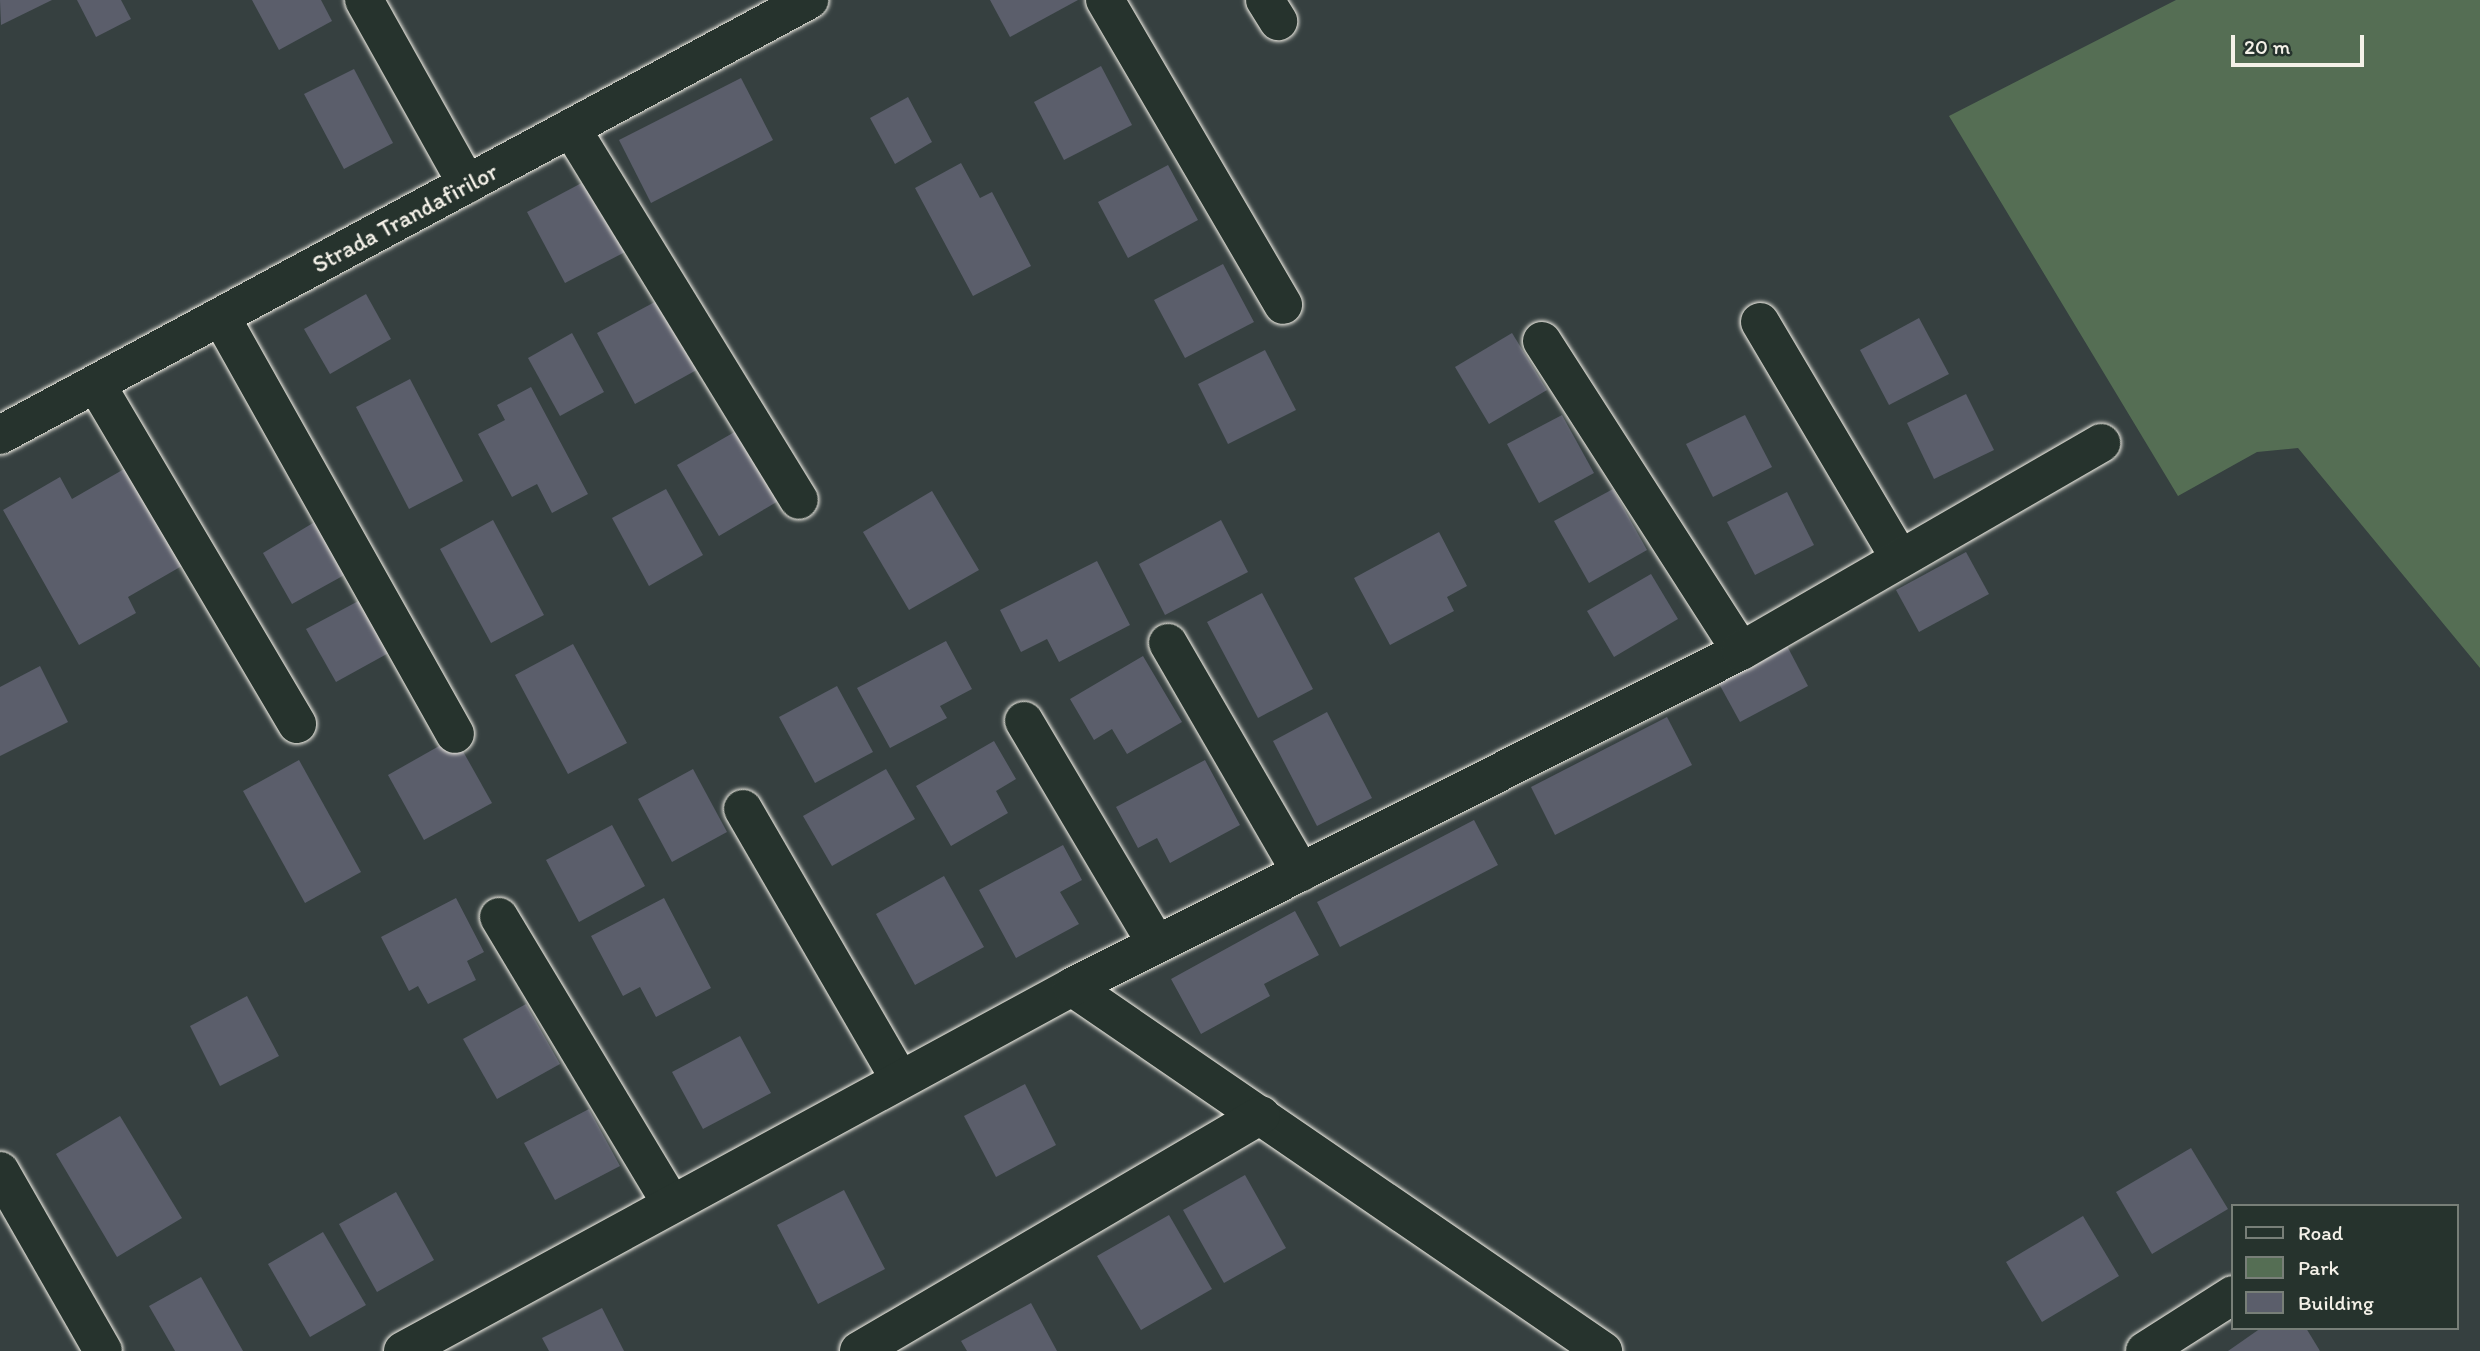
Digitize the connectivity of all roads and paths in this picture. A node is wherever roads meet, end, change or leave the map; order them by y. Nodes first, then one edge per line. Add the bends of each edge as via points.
1 (365, 0) edge
2 (809, 0) edge
3 (1105, 0) edge
4 (571, 128) junction
5 (467, 184) junction
6 (1283, 305) dead end
7 (221, 317) junction
8 (1760, 323) dead end
9 (1542, 341) dead end
10 (96, 384) junction
11 (0, 435) edge
12 (2101, 443) dead end
13 (799, 500) dead end
14 (1900, 559) junction
15 (1168, 643) dead end
16 (1741, 651) junction
17 (1024, 721) dead end
18 (297, 724) dead end
19 (455, 734) dead end
20 (743, 809) dead end
21 (1301, 872) junction
22 (499, 917) dead end
23 (1156, 943) junction
24 (1072, 987) junction
25 (900, 1078) junction
26 (1261, 1115) junction
27 (0, 1171) edge
28 (670, 1202) junction
29 (2232, 1296) edge
30 (103, 1351) edge
31 (403, 1351) edge
32 (859, 1351) edge
33 (1603, 1351) edge
34 (2145, 1351) edge

1 - 5 street
2 - 4 street, Strada Trandafirilor
3 - 6 street
4 - 5 street, Strada Trandafirilor
4 - 13 street
5 - 7 street, Strada Trandafirilor
7 - 10 street, Strada Trandafirilor
7 - 19 street
8 - 14 street
9 - 16 street
10 - 11 street, Strada Trandafirilor
10 - 18 street
12 - 14 street
14 - 16 street
15 - 21 street
16 - 21 street
17 - 23 street
20 - 25 street
21 - 23 street
22 - 28 street
23 - 24 street
24 - 25 street
24 - 26 street
25 - 28 street
26 - 32 street
26 - 33 street
27 - 30 street
28 - 31 street
29 - 34 street

